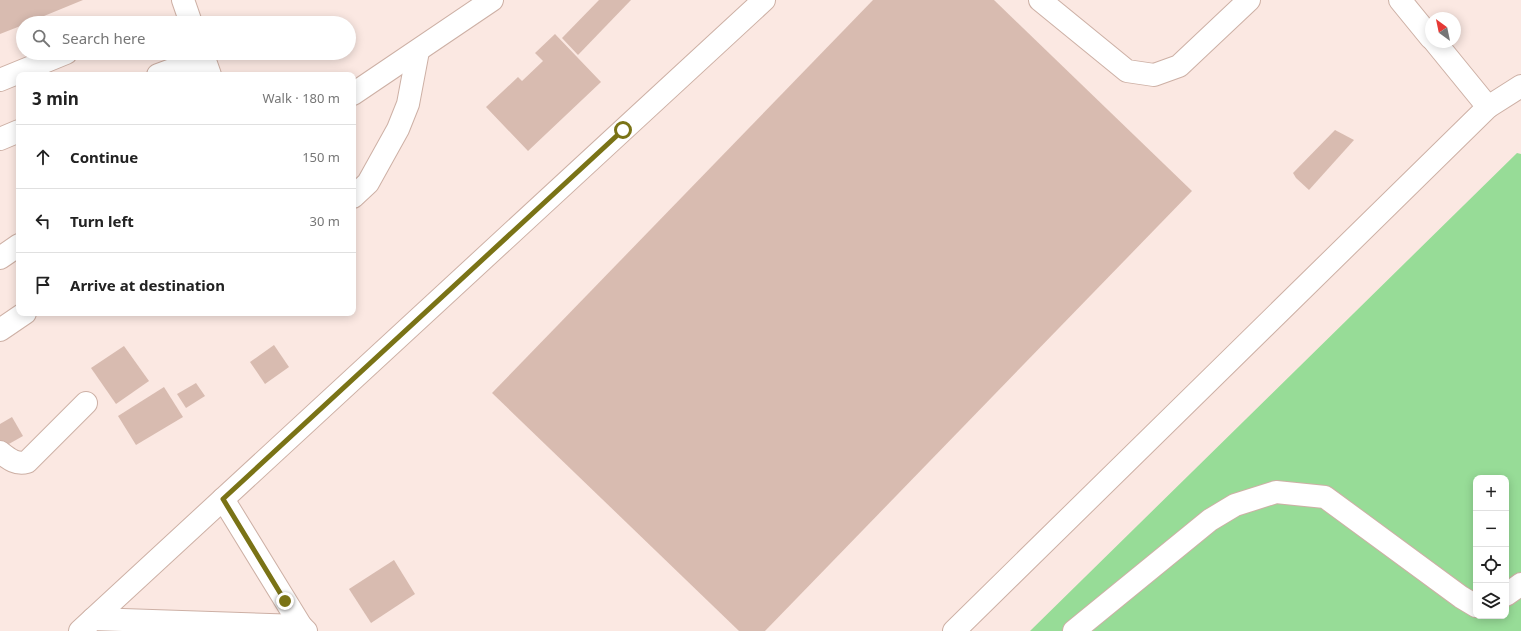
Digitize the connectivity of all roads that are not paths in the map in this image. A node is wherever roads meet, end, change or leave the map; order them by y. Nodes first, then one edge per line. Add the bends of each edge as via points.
1 (183, 0) edge
2 (492, 0) edge
3 (764, 0) edge
4 (1040, 0) edge
5 (1249, 0) edge
6 (1400, 0) edge
7 (189, 16) edge
8 (1425, 31) edge
9 (1440, 48) edge
10 (418, 51) junction
11 (49, 60) edge
12 (205, 62) edge
13 (20, 72) edge
14 (170, 72) edge
15 (16, 73) edge
16 (0, 80) edge
17 (1521, 86) edge
18 (356, 92) edge
19 (1488, 107) junction
20 (16, 132) edge
21 (0, 139) edge
22 (356, 194) edge
23 (16, 247) edge
24 (0, 258) edge
25 (21, 316) edge
26 (0, 330) edge
27 (86, 403) dead end
28 (0, 452) edge
29 (223, 499) junction
30 (1521, 584) edge
31 (1509, 593) edge
32 (1473, 604) edge
33 (86, 625) edge
34 (303, 629) edge
35 (954, 631) edge
36 (1074, 631) edge

1 - 7 street
2 - 10 street
3 - 29 street
4 - 5 street via 1127,71 1154,75 1179,66
6 - 8 street
9 - 19 street
10 - 18 street
10 - 22 street via 408,104 398,129 368,183
11 - 13 street
12 - 14 street
15 - 16 street
17 - 19 street
19 - 35 street
20 - 21 street
23 - 24 street
25 - 26 street
27 - 28 street via 27,462 14,462
29 - 33 street
29 - 34 street
30 - 31 street
32 - 36 street via 1325,497 1276,492 1235,505 1210,520
33 - 34 street

